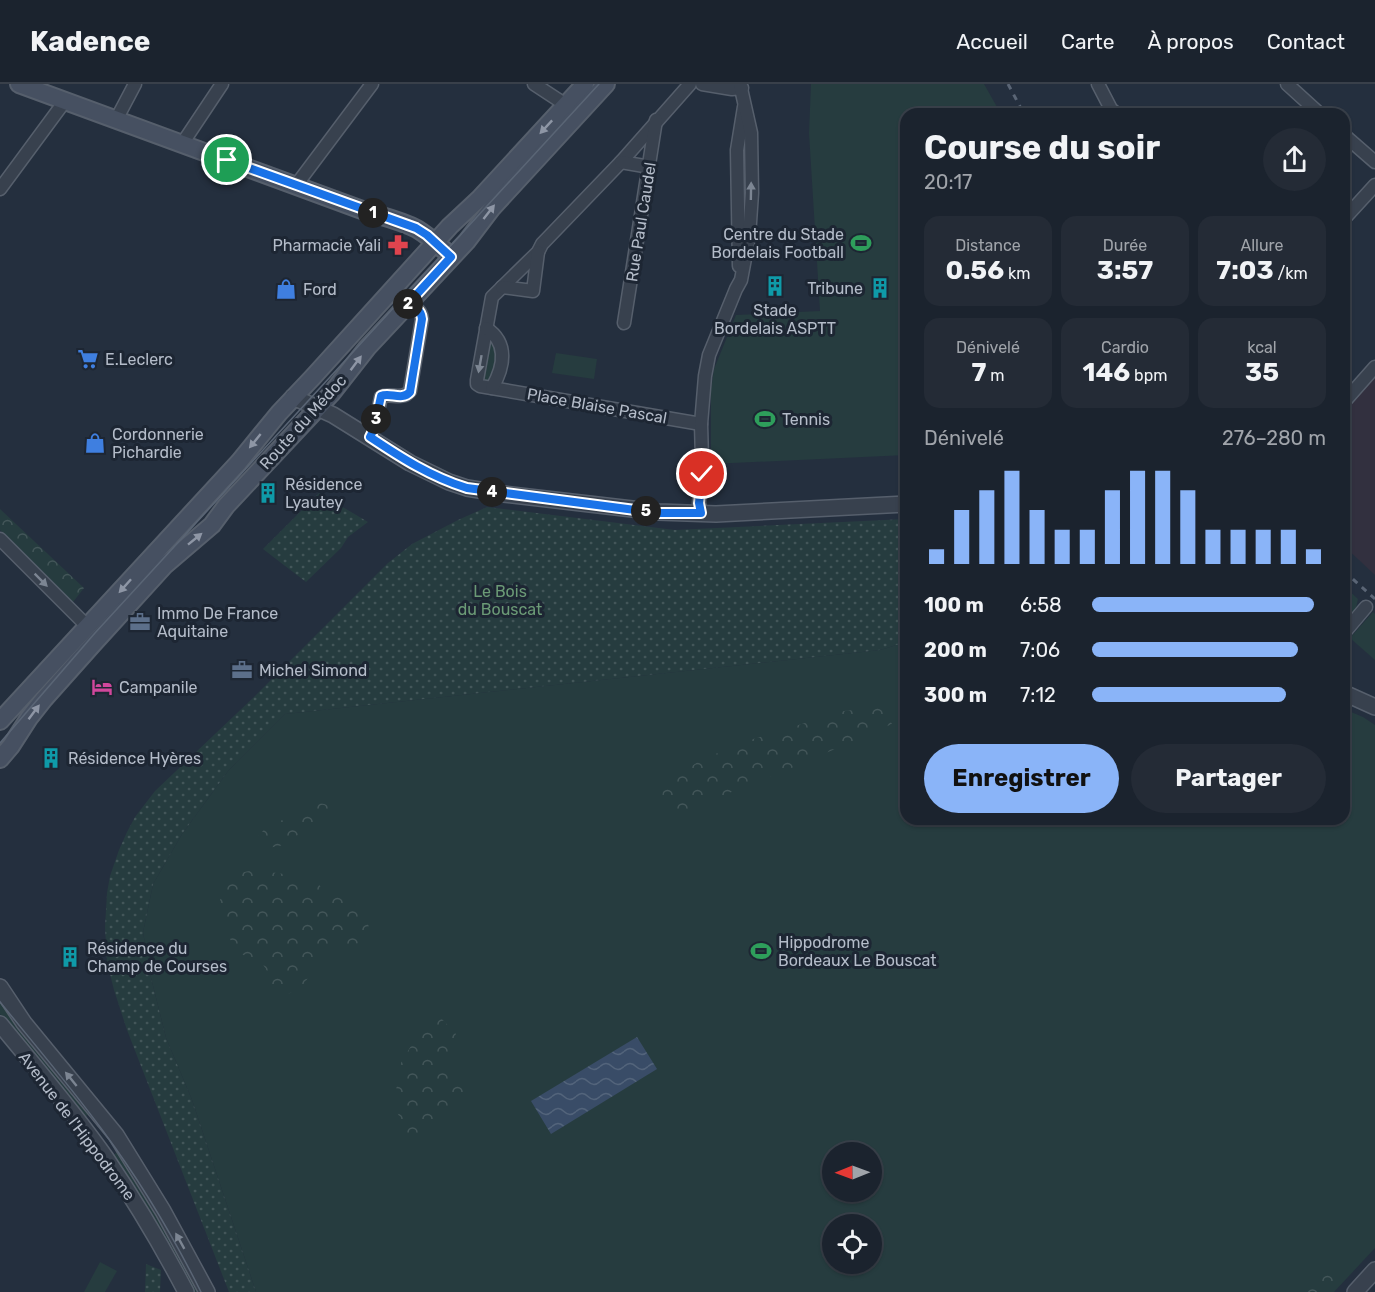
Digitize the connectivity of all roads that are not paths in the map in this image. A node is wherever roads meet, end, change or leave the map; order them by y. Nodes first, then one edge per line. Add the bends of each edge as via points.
1 (19, 84) edge
2 (135, 84) edge
3 (222, 84) edge
4 (372, 84) edge
5 (534, 84) edge
6 (585, 84) edge
7 (606, 84) edge
8 (690, 84) edge
9 (702, 84) edge
10 (1098, 84) edge
11 (1287, 84) edge
12 (741, 86) edge
13 (65, 101) junction
14 (566, 105) junction
15 (1112, 108) edge
16 (1313, 108) edge
17 (116, 120) junction
18 (656, 120) junction
19 (1350, 140) edge
20 (182, 144) junction
21 (621, 162) junction
22 (1375, 162) edge
23 (650, 167) junction
24 (1375, 185) edge
25 (298, 186) junction
26 (0, 189) edge
27 (1350, 212) edge
28 (435, 242) junction
29 (538, 252) junction
30 (451, 257) junction
31 (502, 287) junction
32 (406, 306) junction
33 (624, 323) dead end
34 (486, 328) junction
35 (1375, 367) edge
36 (492, 388) junction
37 (1350, 395) edge
38 (293, 397) junction
39 (318, 408) junction
40 (701, 424) junction
41 (370, 437) junction
42 (900, 504) edge
43 (701, 513) junction
44 (0, 539) edge
45 (1366, 607) dead end
46 (1350, 626) edge
47 (88, 627) junction
48 (1350, 696) edge
49 (1375, 707) edge
50 (0, 721) edge
51 (0, 759) edge
52 (0, 987) edge
53 (0, 1024) edge
54 (110, 1126) junction
55 (93, 1141) junction
56 (1375, 1270) edge
57 (186, 1292) edge
58 (207, 1292) edge
59 (1355, 1292) edge

1 - 13 main road
2 - 17 street
3 - 20 street
4 - 25 street
5 - 14 street
6 - 14 main road, Route du Médoc
30 -> 7 main road, Route du Médoc
8 - 18 street
9 - 12 street via 732,89
10 - 15 street
11 - 16 street
12 - 40 street via 748,112 745,134 752,194 744,214 749,237 741,280 709,355
13 - 17 main road
13 - 26 street
14 -> 28 main road, Route du Médoc
17 - 20 main road
18 - 21 street
18 - 23 street, Rue Paul Caudel
19 - 22 street
20 - 25 main road
21 - 23 street
21 - 29 street
23 - 33 street, Rue Paul Caudel
24 - 27 street
25 - 28 main road via 416,228
28 - 30 main road
28 - 38 main road, Route du Médoc
29 - 31 street
29 - 31 street via 533,291
30 - 32 main road, Route du Médoc
31 - 34 street via 492,297
39 -> 32 main road, Route du Médoc
32 - 41 street via 422,315 410,392 404,396 381,396
34 - 36 street via 501,343 502,358
34 -> 36 street via 477,384
35 - 37 street
36 - 40 street, Place Blaise Pascal
38 - 39 street
38 -> 47 main road, Route du Médoc
39 - 41 street
51 -> 39 main road, Route du Médoc via 44,699 106,629 164,566 212,525
40 - 43 street
41 - 43 street via 410,463 467,488 658,513
42 - 43 street
44 -> 47 street
45 - 46 street
47 - 50 main road, Route du Médoc
48 - 49 street
54 -> 52 street, Avenue de l'Hippodrome via 24,1023
53 - 55 street, Avenue de l'Hippodrome
54 - 55 street
58 -> 54 street, Avenue de l'Hippodrome
55 - 57 street, Avenue de l'Hippodrome via 134,1200
56 - 59 street

